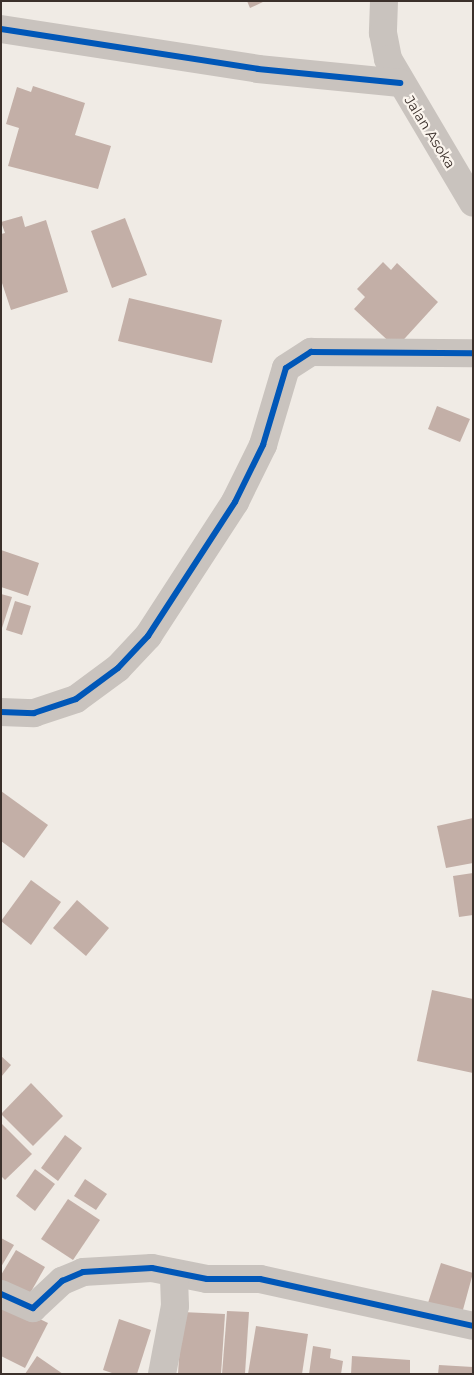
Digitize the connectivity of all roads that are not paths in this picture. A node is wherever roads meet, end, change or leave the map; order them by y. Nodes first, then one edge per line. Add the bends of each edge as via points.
1 (384, 1) edge
2 (1, 29) edge
3 (400, 83) junction
4 (473, 203) edge
5 (473, 353) edge
6 (1, 712) edge
7 (174, 1273) junction
8 (1, 1294) edge
9 (473, 1326) edge
10 (162, 1374) edge

1 - 3 street, Jalan Asoka via 388,59
2 - 3 street via 258,69
3 - 4 street, Jalan Asoka
5 - 6 street via 311,352 286,368 263,445 235,502 148,636 118,668 76,699 34,713
7 - 8 street via 152,1268 83,1272 62,1281 32,1308
7 - 9 street via 207,1279 260,1279
7 - 10 street via 175,1306

